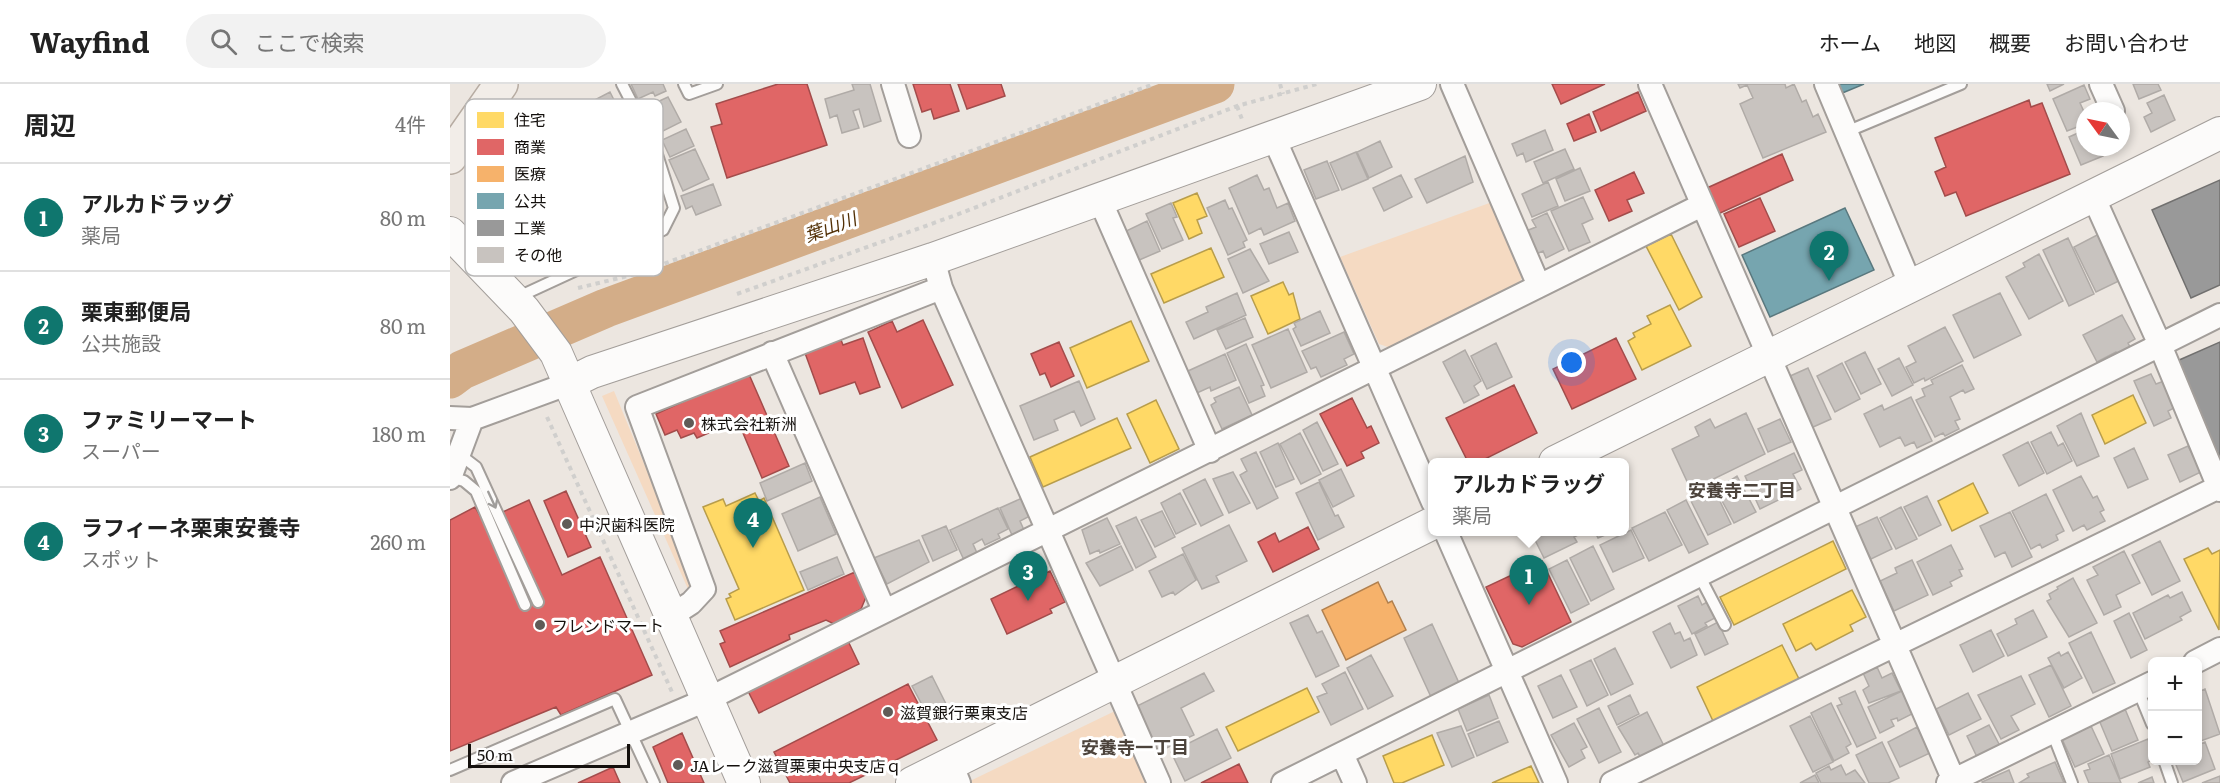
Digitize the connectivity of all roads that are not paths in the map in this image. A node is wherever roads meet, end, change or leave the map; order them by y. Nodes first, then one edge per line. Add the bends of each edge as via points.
1 (501, 84) edge
2 (622, 84) edge
3 (684, 84) edge
4 (717, 84) edge
5 (893, 84) edge
6 (1420, 84) edge
7 (1452, 84) edge
8 (1650, 84) edge
9 (1826, 84) edge
10 (1961, 84) edge
11 (2101, 84) edge
12 (491, 99) edge
13 (630, 99) edge
14 (2109, 102) edge
15 (1846, 132) junction
16 (2220, 134) edge
17 (465, 136) edge
18 (909, 136) dead end
19 (1274, 138) junction
20 (450, 157) edge
21 (663, 171) edge
22 (2093, 196) junction
23 (1100, 200) junction
24 (1702, 205) junction
25 (663, 230) edge
26 (450, 233) edge
27 (465, 249) edge
28 (937, 273) junction
29 (491, 276) edge
30 (561, 276) edge
31 (1539, 286) junction
32 (1911, 286) junction
33 (518, 305) junction
34 (2220, 315) edge
35 (2160, 345) junction
36 (772, 353) junction
37 (1768, 356) junction
38 (1375, 368) junction
39 (570, 383) junction
40 (461, 418) edge
41 (1210, 451) junction
42 (459, 454) junction
43 (1563, 458) edge
44 (450, 478) edge
45 (2219, 488) edge
46 (1428, 490) edge
47 (1836, 507) junction
48 (1428, 526) edge
49 (1049, 531) junction
50 (1448, 536) edge
51 (1699, 575) junction
52 (538, 602) dead end
53 (525, 605) dead end
54 (884, 610) junction
55 (671, 616) junction
56 (1725, 625) dead end
57 (1895, 644) junction
58 (2220, 649) edge
59 (2202, 658) edge
60 (1507, 671) junction
61 (1114, 683) junction
62 (2145, 686) edge
63 (691, 701) junction
64 (2150, 711) edge
65 (2052, 732) junction
66 (630, 733) junction
67 (1342, 754) junction
68 (2166, 765) edge
69 (450, 770) edge
70 (955, 773) edge
71 (1952, 782) edge
72 (513, 783) edge
73 (654, 783) edge
74 (744, 783) edge
75 (912, 783) edge
76 (1159, 783) edge
77 (1283, 783) edge
78 (1355, 783) edge
79 (1556, 783) edge
80 (1612, 783) edge
81 (2072, 783) edge
82 (2172, 783) edge

1 - 12 main road
2 - 13 lane
3 - 4 lane via 689,94
5 - 18 street
6 - 19 street
7 - 31 street
8 - 24 street
9 - 15 street
10 - 15 lane
11 - 14 street
15 - 32 street
16 - 22 street
17 - 20 main road
19 - 23 street
19 - 38 street
21 - 25 lane via 674,207
22 - 32 street
22 - 35 street
23 - 28 street
23 - 41 street
24 - 31 street
24 - 37 street
26 - 27 street
28 - 36 street
28 - 39 street via 592,372
28 - 49 street
29 - 33 street
30 - 33 lane
31 - 38 street
32 - 37 street
33 - 39 street via 556,353
34 - 35 street
35 - 45 street
35 - 47 street
36 - 54 street
36 - 55 street via 638,407 704,589
37 - 43 street
37 - 47 street
38 - 41 street
38 - 46 street
39 - 40 street
39 - 55 street
40 - 42 street
41 - 49 street
42 - 44 street
42 -> 52 lane via 476,467
44 - 53 lane via 464,481 476,491
45 - 57 street
47 - 51 street
47 - 57 street
48 - 61 street
49 - 54 street
49 - 61 street
50 - 60 street
51 - 56 lane
51 - 60 street
54 - 63 street
55 - 63 street
57 - 71 street
57 - 80 street
58 - 59 street
60 - 67 street
60 - 79 street
61 - 70 street
61 - 76 street
62 - 64 lane
62 - 65 street
63 - 66 street
63 - 74 street
65 - 71 street
65 - 81 lane
66 - 69 lane via 615,699
66 - 72 street
66 - 73 lane
67 - 77 street
67 - 78 street
68 - 82 lane
70 - 75 street

